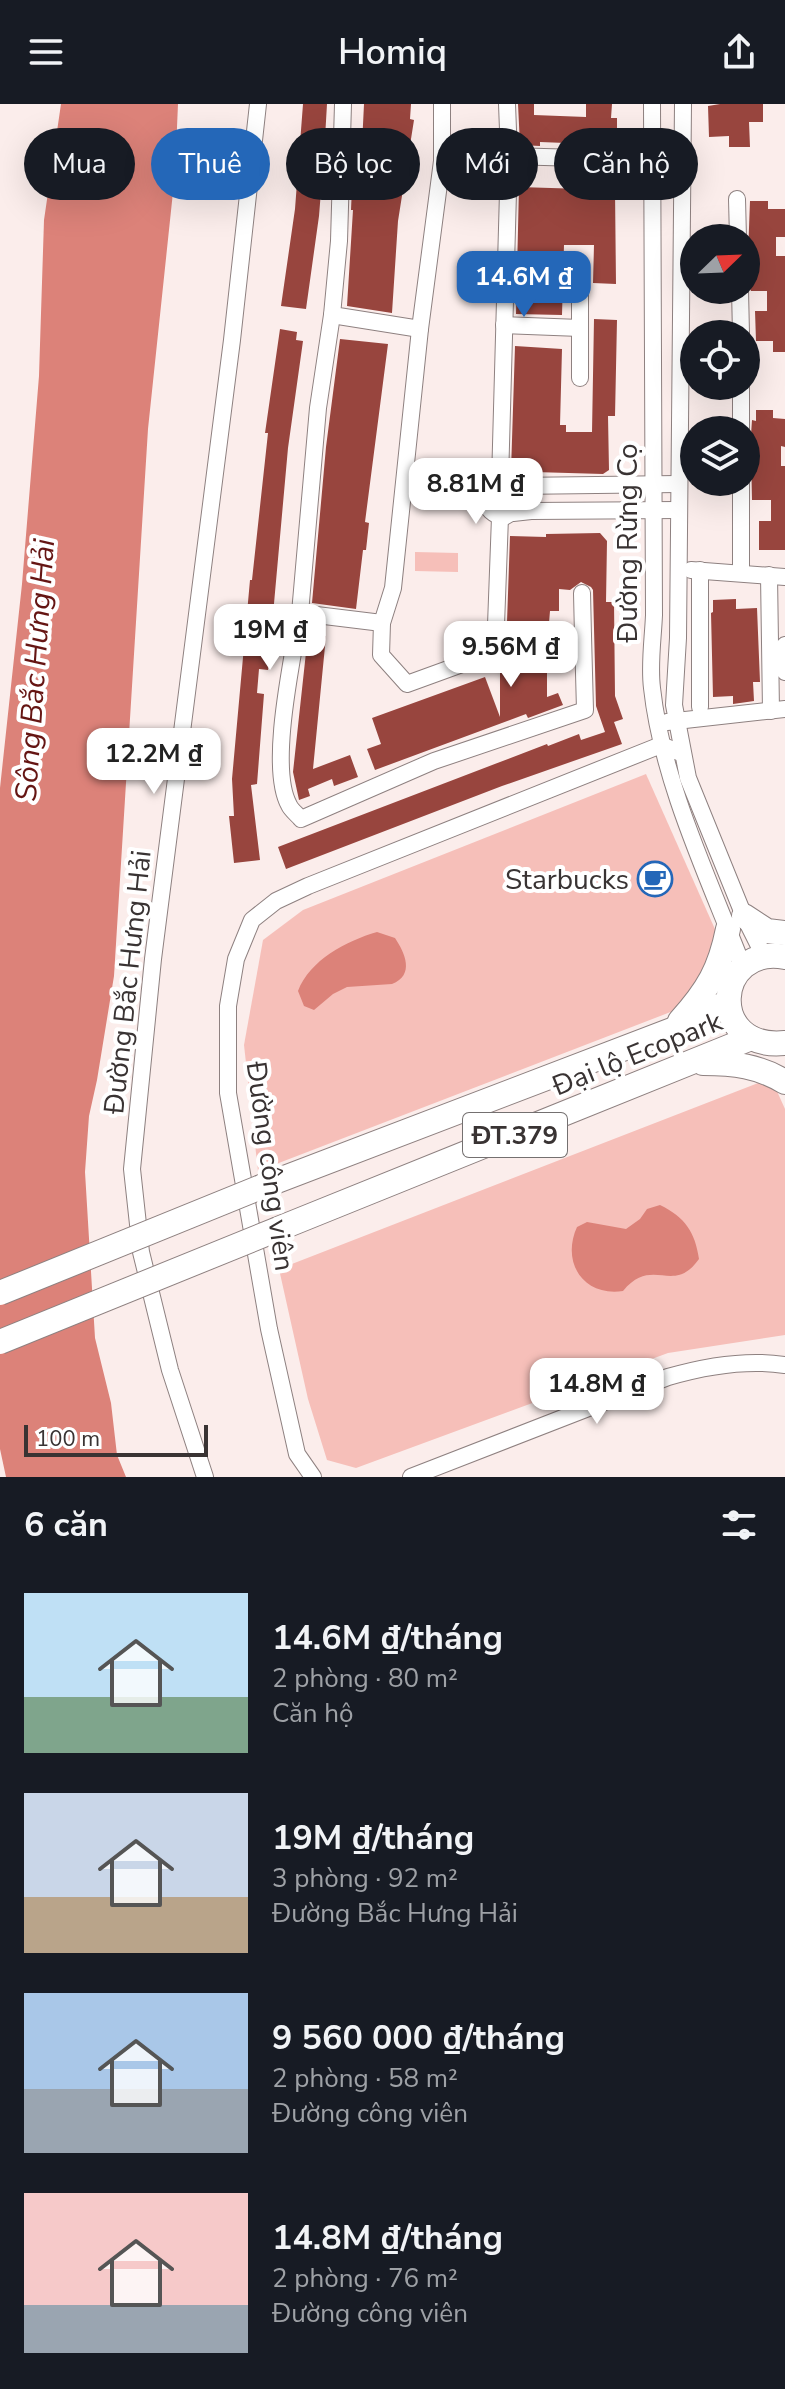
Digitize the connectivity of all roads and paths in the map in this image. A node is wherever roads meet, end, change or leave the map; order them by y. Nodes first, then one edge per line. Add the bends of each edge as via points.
1 (258, 104) edge
2 (343, 104) edge
3 (442, 104) edge
4 (507, 104) edge
5 (652, 104) edge
6 (683, 104) edge
7 (442, 128) edge
8 (508, 128) edge
9 (652, 128) edge
10 (683, 128) edge
11 (737, 199) dead end
12 (437, 200) edge
13 (508, 200) edge
14 (652, 200) edge
15 (685, 200) edge
16 (686, 224) edge
17 (738, 224) edge
18 (580, 275) dead end
19 (686, 304) edge
20 (332, 315) junction
21 (504, 325) junction
22 (580, 328) junction
23 (420, 329) junction
24 (580, 378) dead end
25 (653, 482) junction
26 (508, 484) junction
27 (678, 484) junction
28 (741, 496) edge
29 (653, 509) junction
30 (678, 510) junction
31 (506, 515) junction
32 (678, 568) junction
33 (700, 570) junction
34 (741, 572) junction
35 (777, 576) edge
36 (582, 593) dead end
37 (300, 613) junction
38 (382, 623) junction
39 (496, 632) junction
40 (583, 636) junction
41 (785, 645) edge
42 (785, 672) edge
43 (700, 707) dead end
44 (778, 710) edge
45 (676, 721) junction
46 (658, 724) junction
47 (661, 745) junction
48 (681, 753) junction
49 (736, 923) junction
50 (785, 933) edge
51 (764, 960) edge
52 (728, 1002) junction
53 (672, 1030) junction
54 (751, 1038) junction
55 (783, 1047) edge
56 (693, 1063) junction
57 (785, 1082) edge
58 (0, 1293) edge
59 (0, 1342) edge
60 (785, 1365) edge
61 (205, 1477) edge
62 (313, 1477) edge
63 (411, 1477) edge

1 - 61 street, Đường Bắc Hưng Hải via 132,1169 141,1252 170,1370
2 - 20 street
3 - 7 street
4 - 8 street
5 - 9 street, Đường Rừng Cọ
6 - 10 street, Đường Rừng Cọ
11 - 17 street
12 - 23 street
13 - 21 street
14 - 25 street, Đường Rừng Cọ
15 - 16 street, Đường Rừng Cọ
18 - 22 street
19 - 27 street, Đường Rừng Cọ
20 - 23 street
20 - 37 street
21 - 22 street
21 - 26 street
22 - 24 street
23 - 38 street via 393,588
25 - 26 street
25 - 27 street
25 - 29 street, Đường Rừng Cọ
26 - 31 street via 521,498 519,507
26 - 31 street via 491,485 485,498 491,512
27 - 30 street, Đường Rừng Cọ
28 - 34 street
29 - 30 street
29 - 31 street
29 - 46 street, Đường Rừng Cọ via 651,685
30 - 32 street, Đường Rừng Cọ
31 - 39 street
32 - 33 street
32 - 45 street, Đường Rừng Cọ
33 - 34 street
33 - 43 street
34 - 35 street
35 - 44 street
36 - 40 street
37 - 38 street
37 - 40 street via 281,737 283,783 289,805 301,819 434,761 585,710
38 - 39 street via 381,655 407,684 495,652
39 - 40 street
41 - 42 street
44 - 45 street
45 - 46 street
45 - 48 street, Đường Rừng Cọ
46 - 47 street, Đường Rừng Cọ
47 - 48 street
47 - 49 street, Đường Rừng Cọ via 675,789
47 - 62 street, Đường công viên via 308,886 252,920 236,959 228,1006 228,1093 269,1329 297,1454
48 - 49 street, Đường Rừng Cọ
49 - 50 highway
49 - 51 street, Đường Rừng Cọ
49 - 51 street, Đường Rừng Cọ
49 - 53 highway via 713,978
51 - 52 highway via 735,975
52 - 53 highway, Đại lộ Ecopark / ĐT.379
52 - 54 highway via 732,1020
53 - 58 highway, Đại lộ Ecopark / ĐT.379, bridge
54 - 55 highway
54 - 56 highway, Đại lộ Ecopark / ĐT.379
56 - 57 highway via 730,1063 766,1071
56 - 59 highway, Đại lộ Ecopark / ĐT.379, bridge
60 - 63 street via 708,1365

